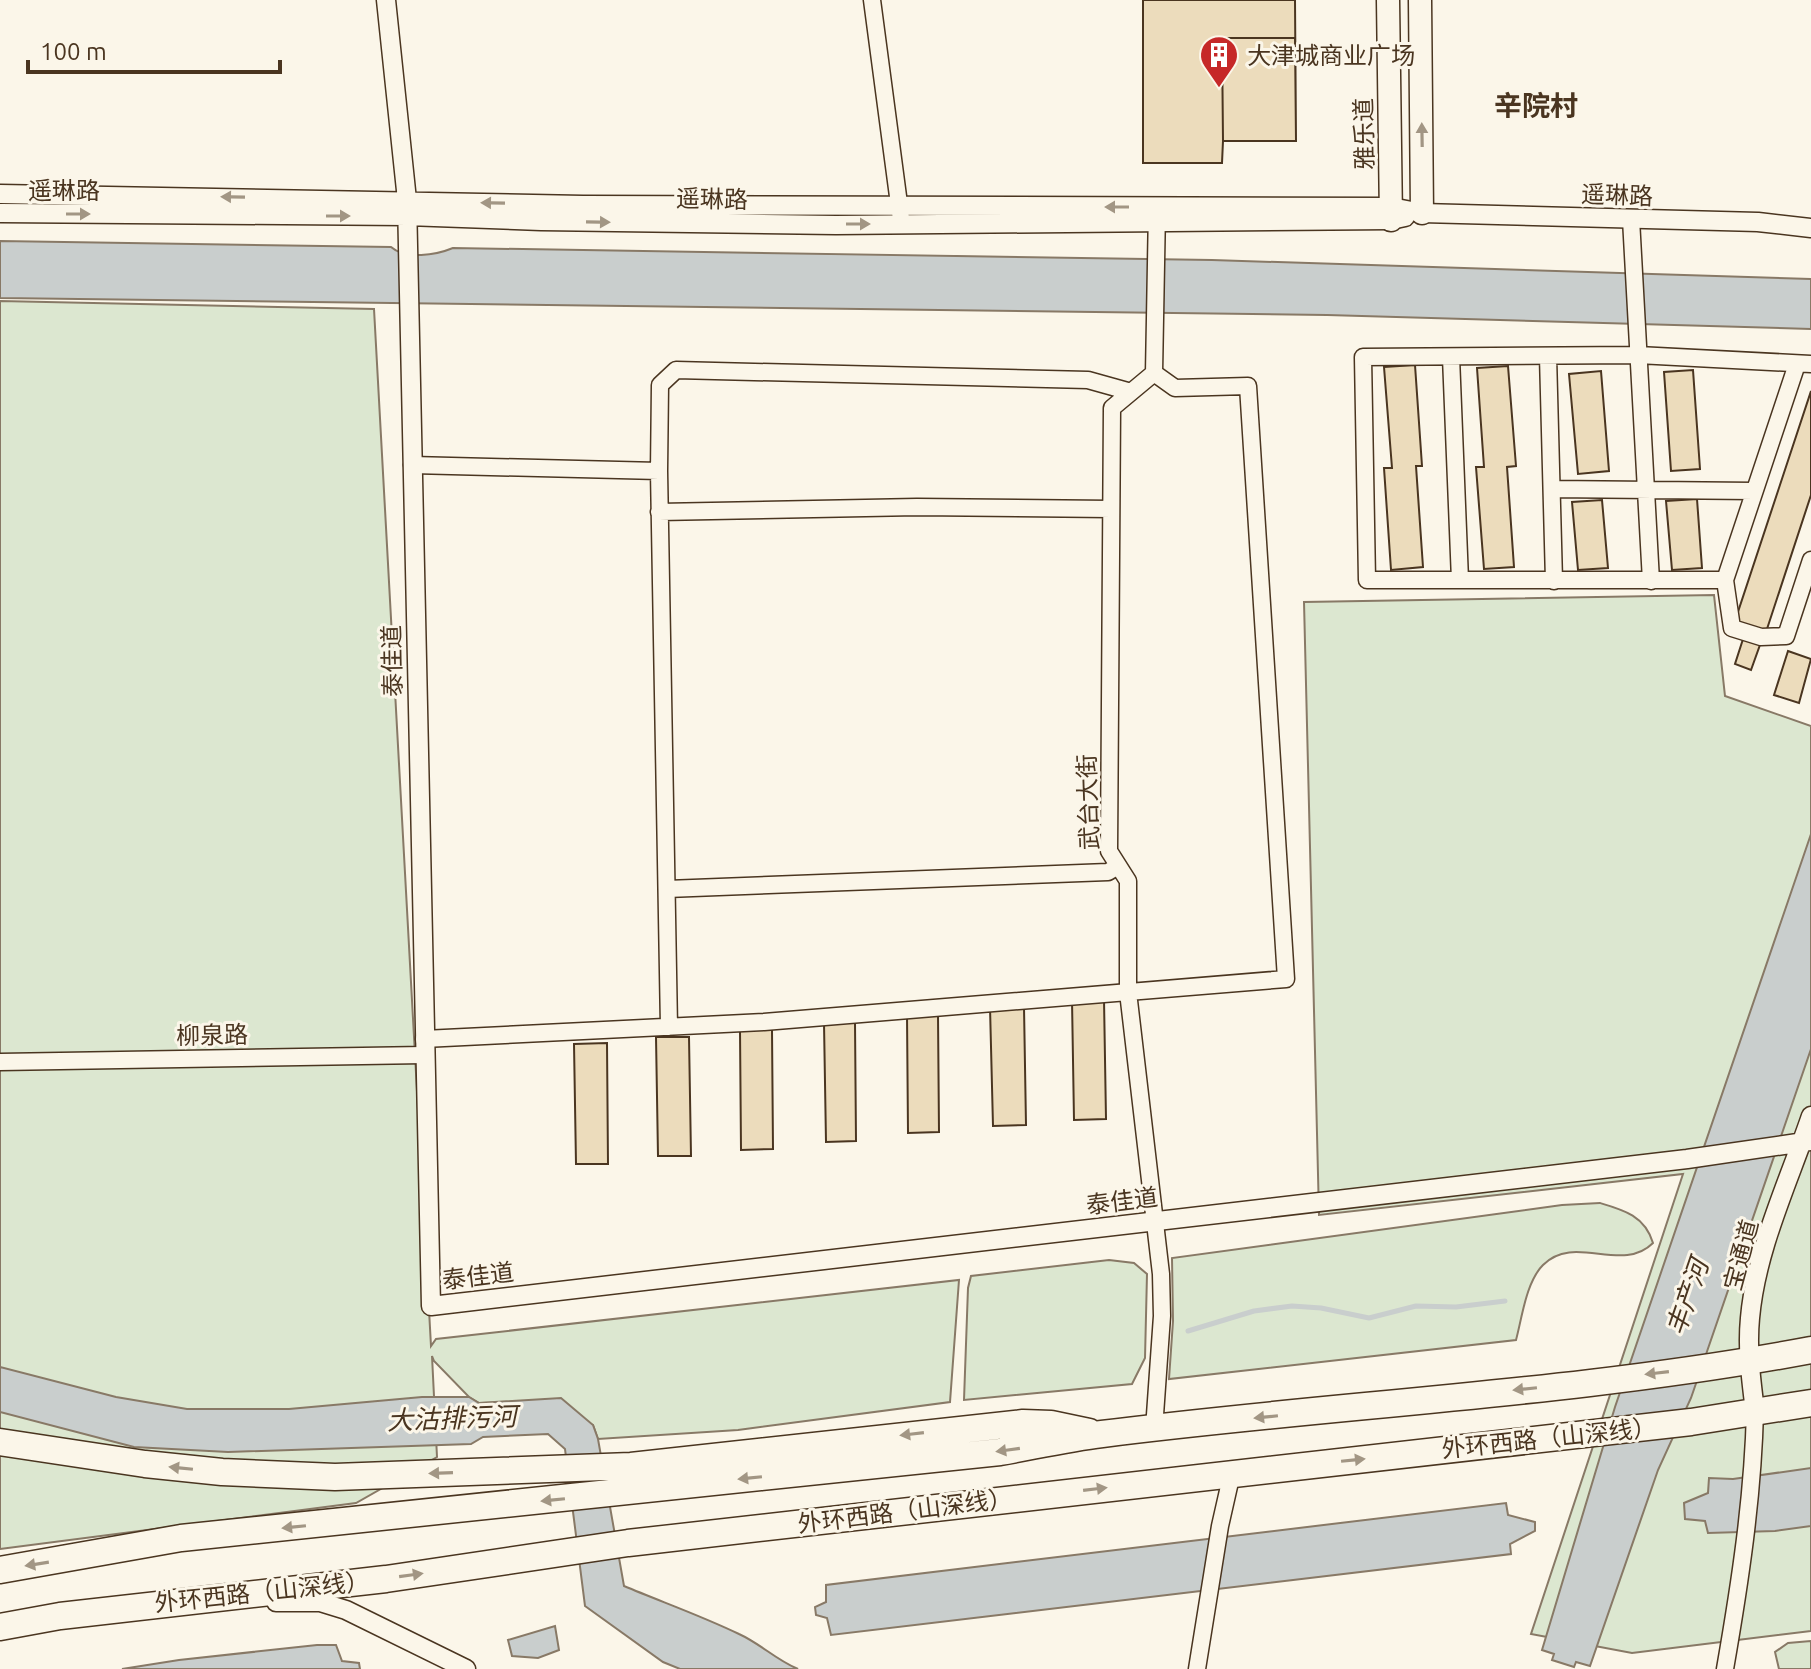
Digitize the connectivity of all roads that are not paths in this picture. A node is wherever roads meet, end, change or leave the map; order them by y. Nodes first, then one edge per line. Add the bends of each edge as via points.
1 (386, 0) edge
2 (872, 0) edge
3 (1388, 0) edge
4 (1420, 0) edge
5 (0, 194) edge
6 (0, 213) edge
7 (1391, 213) junction
8 (1422, 213) junction
9 (1156, 214) junction
10 (902, 215) junction
11 (407, 217) junction
12 (1631, 219) junction
13 (1811, 228) edge
14 (1638, 347) junction
15 (1548, 356) junction
16 (1451, 357) junction
17 (1804, 364) edge
18 (1154, 373) junction
19 (1131, 392) junction
20 (412, 465) junction
21 (659, 471) junction
22 (1552, 489) junction
23 (1754, 491) junction
24 (1647, 492) junction
25 (1111, 509) junction
26 (659, 512) junction
27 (1811, 560) edge
28 (1460, 580) junction
29 (1725, 580) junction
30 (1554, 581) junction
31 (1651, 581) junction
32 (1118, 866) junction
33 (667, 889) junction
34 (1128, 992) junction
35 (669, 1027) junction
36 (424, 1047) junction
37 (0, 1062) edge
38 (1811, 1116) edge
39 (1806, 1142) edge
40 (1155, 1221) junction
41 (1811, 1350) edge
42 (1749, 1362) junction
43 (1811, 1403) edge
44 (1755, 1411) junction
45 (1154, 1429) junction
46 (0, 1442) edge
47 (1232, 1473) junction
48 (631, 1480) junction
49 (0, 1570) edge
50 (0, 1627) edge
51 (0, 1636) edge
52 (1197, 1667) edge
53 (466, 1669) edge
54 (1725, 1669) edge

1 - 11 street, 泰佳道
2 - 10 street
3 - 7 main road, 雅乐道
8 -> 4 main road
11 -> 5 street, 遥琳路
6 -> 11 street, 遥琳路
7 - 8 street, 遥琳路
7 - 9 street, 遥琳路
8 - 12 street, 遥琳路
9 - 10 street, 遥琳路
9 - 18 street
10 - 11 street, 遥琳路 via 541,221
11 - 20 street, 泰佳道
12 - 13 street, 遥琳路
12 - 14 street
14 - 15 street
14 - 17 street
14 - 24 street
15 - 16 street
15 - 22 street
16 - 28 street
16 - 28 street via 1363,357 1367,580
17 - 23 street
18 - 19 street, 武台大街
18 - 34 street, 柳泉路 via 1175,388 1248,386 1286,979
19 - 21 street via 1088,380 676,370 660,385
19 - 25 street, 武台大街 via 1112,408
20 - 21 street
20 - 36 street, 泰佳道
21 - 26 street
22 - 24 street
22 - 30 street
23 - 24 street
23 - 29 street
24 - 31 street
25 - 26 street
25 - 32 street, 武台大街 via 1109,851
26 - 33 street
27 - 29 street via 1786,636 1761,637 1732,628
28 - 30 street
29 - 31 street
30 - 31 street
32 - 33 street via 1108,872
32 - 34 street, 武台大街 via 1128,881
33 - 35 street
34 - 35 street, 柳泉路
34 - 40 street, 武台大街
35 - 36 street, 柳泉路
36 - 37 street, 柳泉路
36 - 40 street, 泰佳道 via 431,1306
38 - 39 street, 宝通道
39 - 40 street, 泰佳道
39 - 42 street, 宝通道 via 1768,1238 1750,1316
40 - 45 street, 武台大街 via 1162,1316
41 - 42 highway, 外环西路（山深线）
42 - 44 street, 宝通道
42 -> 45 highway, 外环西路（山深线）
43 - 44 highway, 外环西路（山深线）
47 -> 44 highway, 外环西路（山深线）
44 - 54 street via 1745,1540
45 -> 48 highway, 外环西路（山深线） via 1000,1452
48 -> 46 highway via 222,1472
50 -> 47 highway, 外环西路（山深线） via 628,1543
47 - 52 street
48 -> 49 highway, 外环西路（山深线） via 181,1538
51 - 53 street via 156,1609 320,1602

